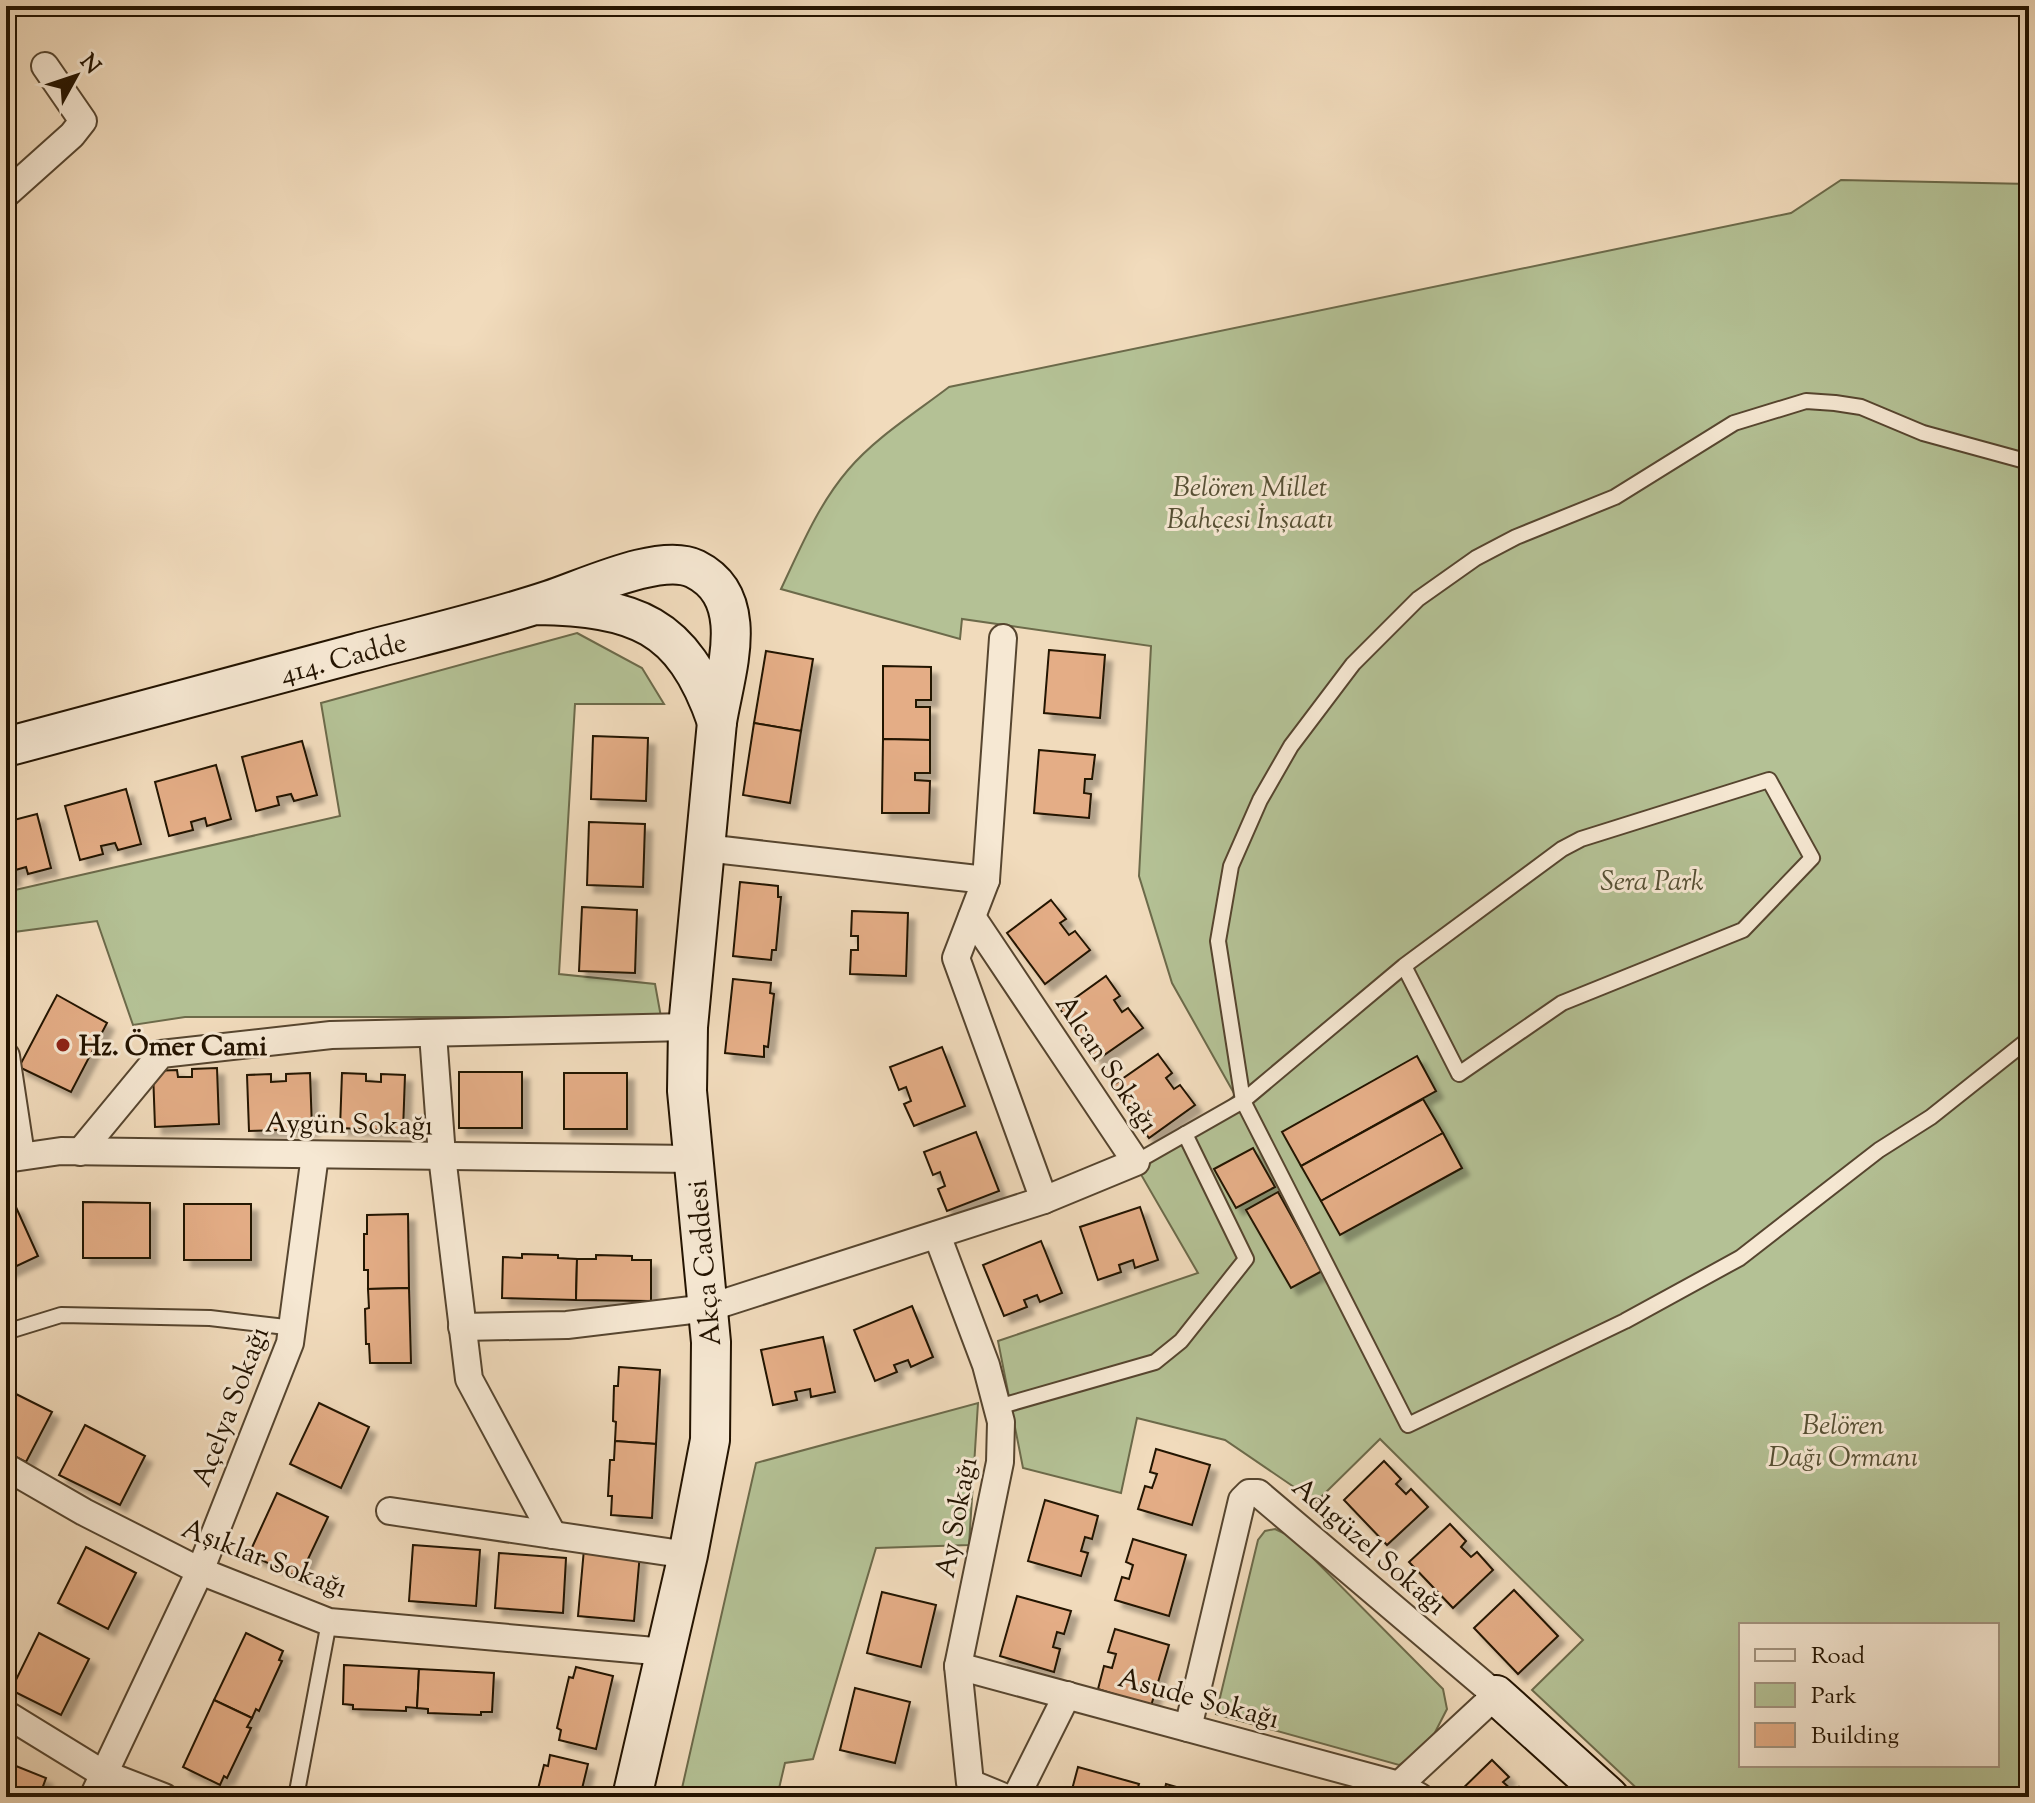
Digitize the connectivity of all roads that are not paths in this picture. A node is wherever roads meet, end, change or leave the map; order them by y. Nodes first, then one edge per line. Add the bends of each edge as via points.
1 (45, 66) dead end
2 (6, 194) edge
3 (2029, 462) edge
4 (679, 564) joint
5 (536, 605) junction
6 (1003, 638) dead end
7 (717, 722) junction
8 (7, 744) edge
9 (705, 848) junction
10 (986, 880) junction
11 (972, 917) junction
12 (1404, 966) junction
13 (688, 1027) junction
14 (433, 1034) junction
15 (2029, 1039) edge
16 (6, 1056) edge
17 (1243, 1101) junction
18 (1185, 1134) junction
19 (80, 1152) junction
20 (315, 1155) junction
21 (442, 1156) junction
22 (13, 1157) edge
23 (693, 1159) junction
24 (1136, 1162) junction
25 (1044, 1200) junction
26 (937, 1235) junction
27 (708, 1308) junction
28 (462, 1327) junction
29 (294, 1328) junction
30 (6, 1332) edge
31 (998, 1407) junction
32 (6, 1467) edge
33 (390, 1511) dead end
34 (553, 1535) junction
35 (688, 1555) junction
36 (200, 1571) junction
37 (329, 1622) junction
38 (666, 1652) junction
39 (958, 1666) junction
40 (1067, 1695) junction
41 (1496, 1695) junction
42 (6, 1714) edge
43 (1188, 1728) junction
44 (98, 1785) edge
45 (1409, 1791) edge
46 (164, 1797) edge
47 (296, 1797) edge
48 (632, 1797) edge
49 (1004, 1797) edge
50 (1016, 1797) edge
51 (1609, 1797) edge

1 - 2 street via 83,121
3 - 17 lane via 1923,433 1861,407 1806,401 1734,423 1615,497 1476,558 1418,599 1353,664 1291,746 1231,866 1218,941
4 - 5 main road, 414. Cadde via 640,570
4 - 7 main road, Akça Caddesi via 712,580 730,610
5 - 7 main road, Akça Caddesi via 616,612 660,632 696,672
5 - 8 main road, 414. Cadde
6 - 10 street
7 - 9 main road, Akça Caddesi
9 - 10 street
9 - 13 main road, Akça Caddesi
10 - 11 street
11 - 24 street, Alcan Sokağı
11 - 25 street via 956,958
12 - 12 lane via 1572,844 1769,780 1812,858 1743,930 1562,1003 1459,1074
12 - 17 lane
13 - 14 street
13 - 23 main road, Akça Caddesi
14 - 19 street via 331,1035 161,1054
14 - 21 street
15 - 17 lane via 1740,1258 1625,1321 1408,1425
16 - 22 street
17 - 18 lane
18 - 24 lane
18 - 31 lane via 1246,1259 1181,1341 1155,1362
19 - 20 street, Aygün Sokağı
19 - 22 street, Aygün Sokağı
20 - 21 street, Aygün Sokağı
20 - 29 street, Açelya Sokağı
21 - 23 street, Aygün Sokağı
21 - 28 street
23 - 27 main road, Akça Caddesi
24 - 25 street, Alcan Sokağı
25 - 26 street, Alcan Sokağı
26 - 27 street, Alcan Sokağı
26 - 31 street, Ay Sokağı
27 - 28 street, Alcan Sokağı via 567,1325
27 - 35 main road, Akça Caddesi via 710,1440
28 - 34 street via 469,1379
29 - 30 lane via 210,1318 61,1315
29 - 36 street, Açelya Sokağı
31 - 39 street, Ay Sokağı via 1000,1462
32 - 36 street, Aşıklar Sokağı
33 - 34 street
34 - 35 street
35 - 38 main road, Akça Caddesi
36 - 37 street, Aşıklar Sokağı
36 - 44 street, Açelya Sokağı
37 - 38 street, Aşıklar Sokağı
37 - 47 lane
38 - 48 main road, Akça Caddesi
39 - 40 street, Asude Sokağı
39 - 49 street, Ay Sokağı via 970,1783
40 - 43 street, Asude Sokağı
40 - 50 street
41 - 43 street, Adıgüzel Sokağı via 1262,1494 1253,1492 1242,1500
41 - 45 street
41 - 51 main road
42 - 44 street
43 - 45 street, Asude Sokağı
44 - 46 street

